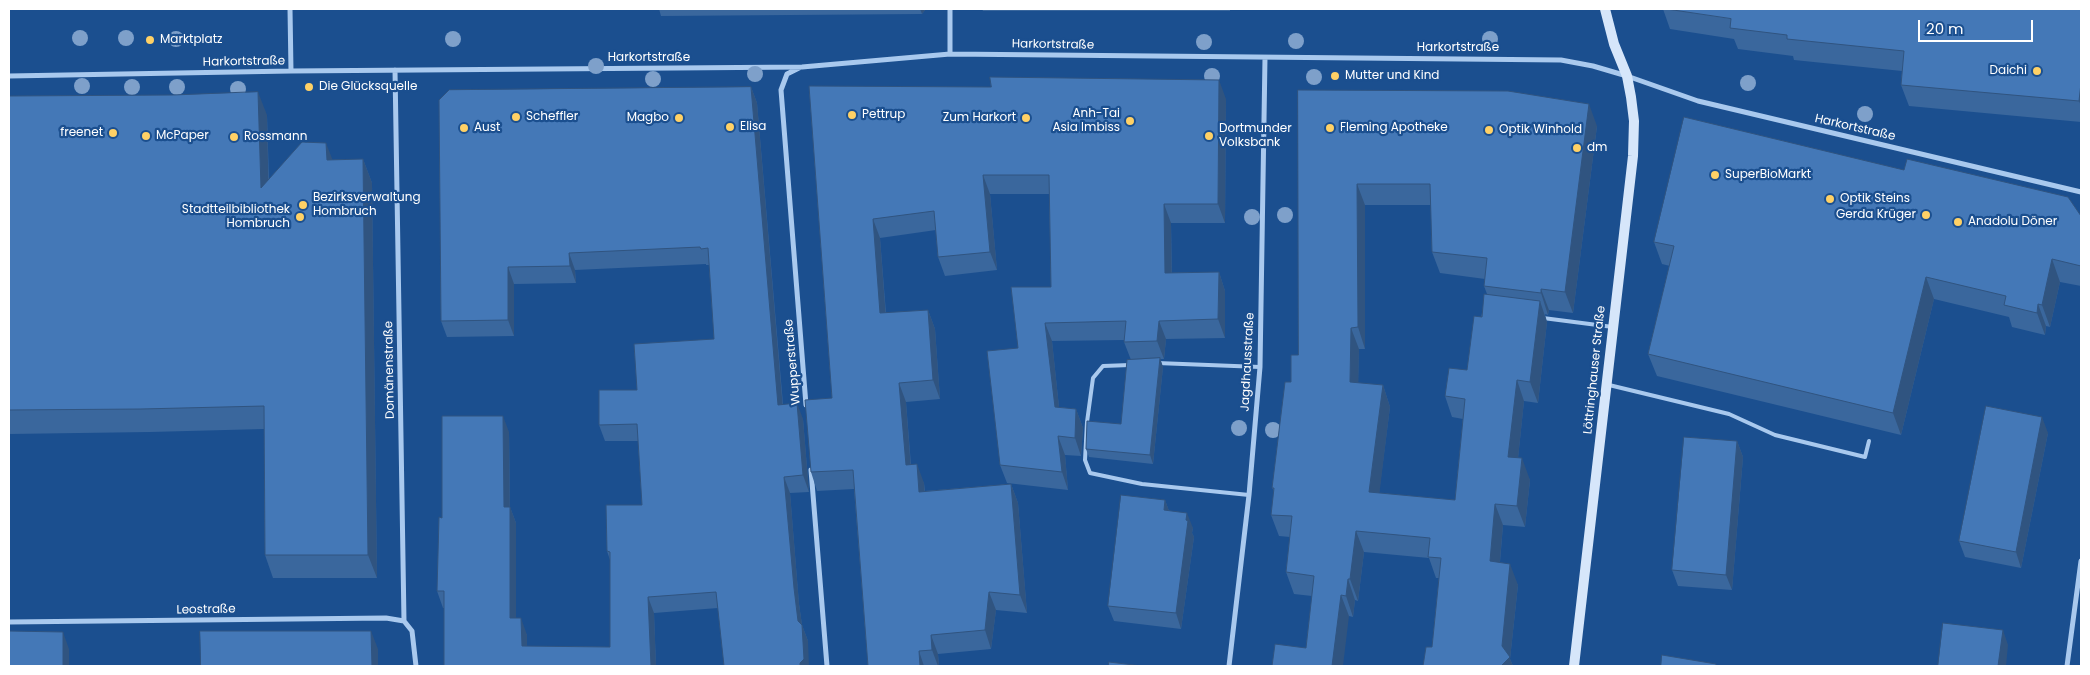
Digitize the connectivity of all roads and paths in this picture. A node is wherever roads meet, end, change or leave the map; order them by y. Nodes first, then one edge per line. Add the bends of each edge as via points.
1 (290, 9) edge
2 (950, 9) edge
3 (1606, 9) edge
4 (950, 54) junction
5 (1265, 58) junction
6 (802, 67) junction
7 (395, 70) junction
8 (291, 71) junction
9 (9, 76) edge
10 (1627, 76) junction
11 (2081, 192) edge
12 (1538, 317) edge
13 (1613, 327) junction
14 (1153, 363) edge
15 (1133, 364) edge
16 (1260, 367) junction
17 (1606, 384) junction
18 (807, 411) edge
19 (1869, 441) dead end
20 (811, 466) edge
21 (1249, 494) junction
22 (2081, 561) edge
23 (404, 621) junction
24 (9, 622) edge
25 (416, 666) edge
26 (827, 666) edge
27 (1229, 666) edge
28 (1574, 666) edge
29 (2067, 666) edge

1 - 8 street
2 - 4 street
3 - 10 street, Löttringhauser Straße via 1614,44
4 - 5 street, Harkortstraße
4 - 6 street, Harkortstraße
5 - 10 street, Harkortstraße via 1561,60
5 - 16 street, Jagdhausstraße
6 - 7 street, Harkortstraße
6 - 18 street, Wupperstraße via 787,74 781,90
7 - 8 street, Harkortstraße
7 - 23 street, Domänenstraße
8 - 9 street, Harkortstraße
10 - 11 street, Harkortstraße via 1698,101
10 - 13 street, Löttringhauser Straße via 1634,121 1633,156
12 - 13 lane
13 - 17 street, Löttringhauser Straße
14 - 16 lane
15 - 21 lane via 1104,366 1093,378 1085,460 1090,473 1142,484
16 - 21 street, Jagdhausstraße
17 - 19 lane via 1728,414 1775,436 1865,457
17 - 28 street, Löttringhauser Straße
20 - 26 street
21 - 27 street, Jagdhausstraße
22 - 29 street
23 - 24 street, Leostraße via 386,618
23 - 25 street, Domänenstraße via 412,631

